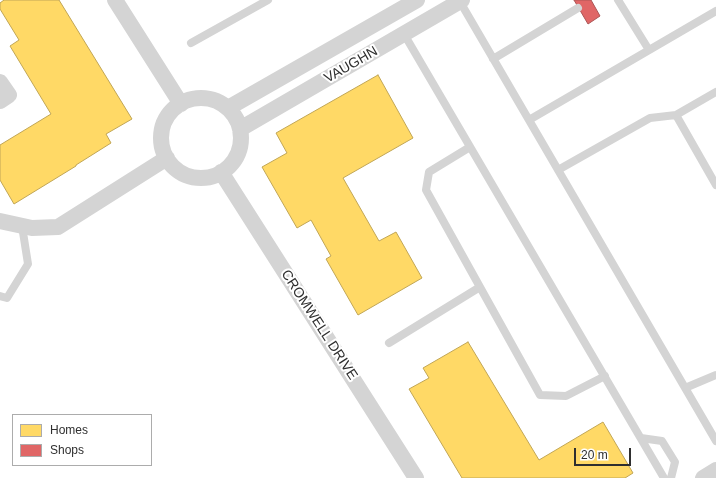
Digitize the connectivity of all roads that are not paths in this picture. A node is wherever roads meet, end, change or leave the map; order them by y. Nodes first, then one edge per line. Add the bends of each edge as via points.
1 (114, 0) edge
2 (268, 0) edge
3 (417, 0) edge
4 (460, 0) edge
5 (618, 0) edge
6 (578, 8) dead end
7 (716, 11) edge
8 (404, 34) junction
9 (191, 43) dead end
10 (649, 50) junction
11 (493, 59) junction
12 (0, 82) edge
13 (716, 92) edge
14 (0, 101) edge
15 (181, 104) junction
16 (228, 108) junction
17 (676, 114) junction
18 (529, 120) junction
19 (240, 129) junction
20 (470, 147) junction
21 (168, 158) junction
22 (558, 170) junction
23 (222, 172) junction
24 (716, 185) edge
25 (0, 221) edge
26 (22, 226) junction
27 (480, 287) junction
28 (0, 296) edge
29 (389, 343) dead end
30 (716, 375) edge
31 (605, 376) junction
32 (685, 388) junction
33 (641, 438) junction
34 (716, 441) edge
35 (716, 470) edge
36 (416, 478) edge
37 (664, 478) edge
38 (671, 478) edge
39 (703, 478) edge

1 - 15 street
2 - 9 lane
3 - 16 street, VAUGHN
4 - 8 street, VAUGHN
4 - 11 lane
5 - 10 lane
6 - 11 lane
7 - 10 lane
8 - 19 street, VAUGHN
8 - 20 lane
10 - 18 lane
11 - 18 lane
12 - 14 street via 9,95
13 - 17 lane
15 - 16 street via 192,99 205,98
15 - 21 street via 170,113 164,125 161,139
16 - 19 street
17 - 22 lane via 650,118
17 - 24 lane
18 - 22 lane
19 - 23 street via 241,142 238,154
20 - 27 lane via 429,172 426,190
20 - 31 lane
21 - 23 street via 182,173 195,177 208,177
21 - 26 street via 58,227
22 - 32 lane
23 - 36 street, CROMWELL DRIVE
25 - 26 street
26 - 28 lane via 28,264 7,298
27 - 29 lane
27 - 31 lane via 540,395 566,396
30 - 32 lane
31 - 33 lane
32 - 34 lane
33 - 37 lane
33 - 38 lane via 662,441 674,462
35 - 39 street

